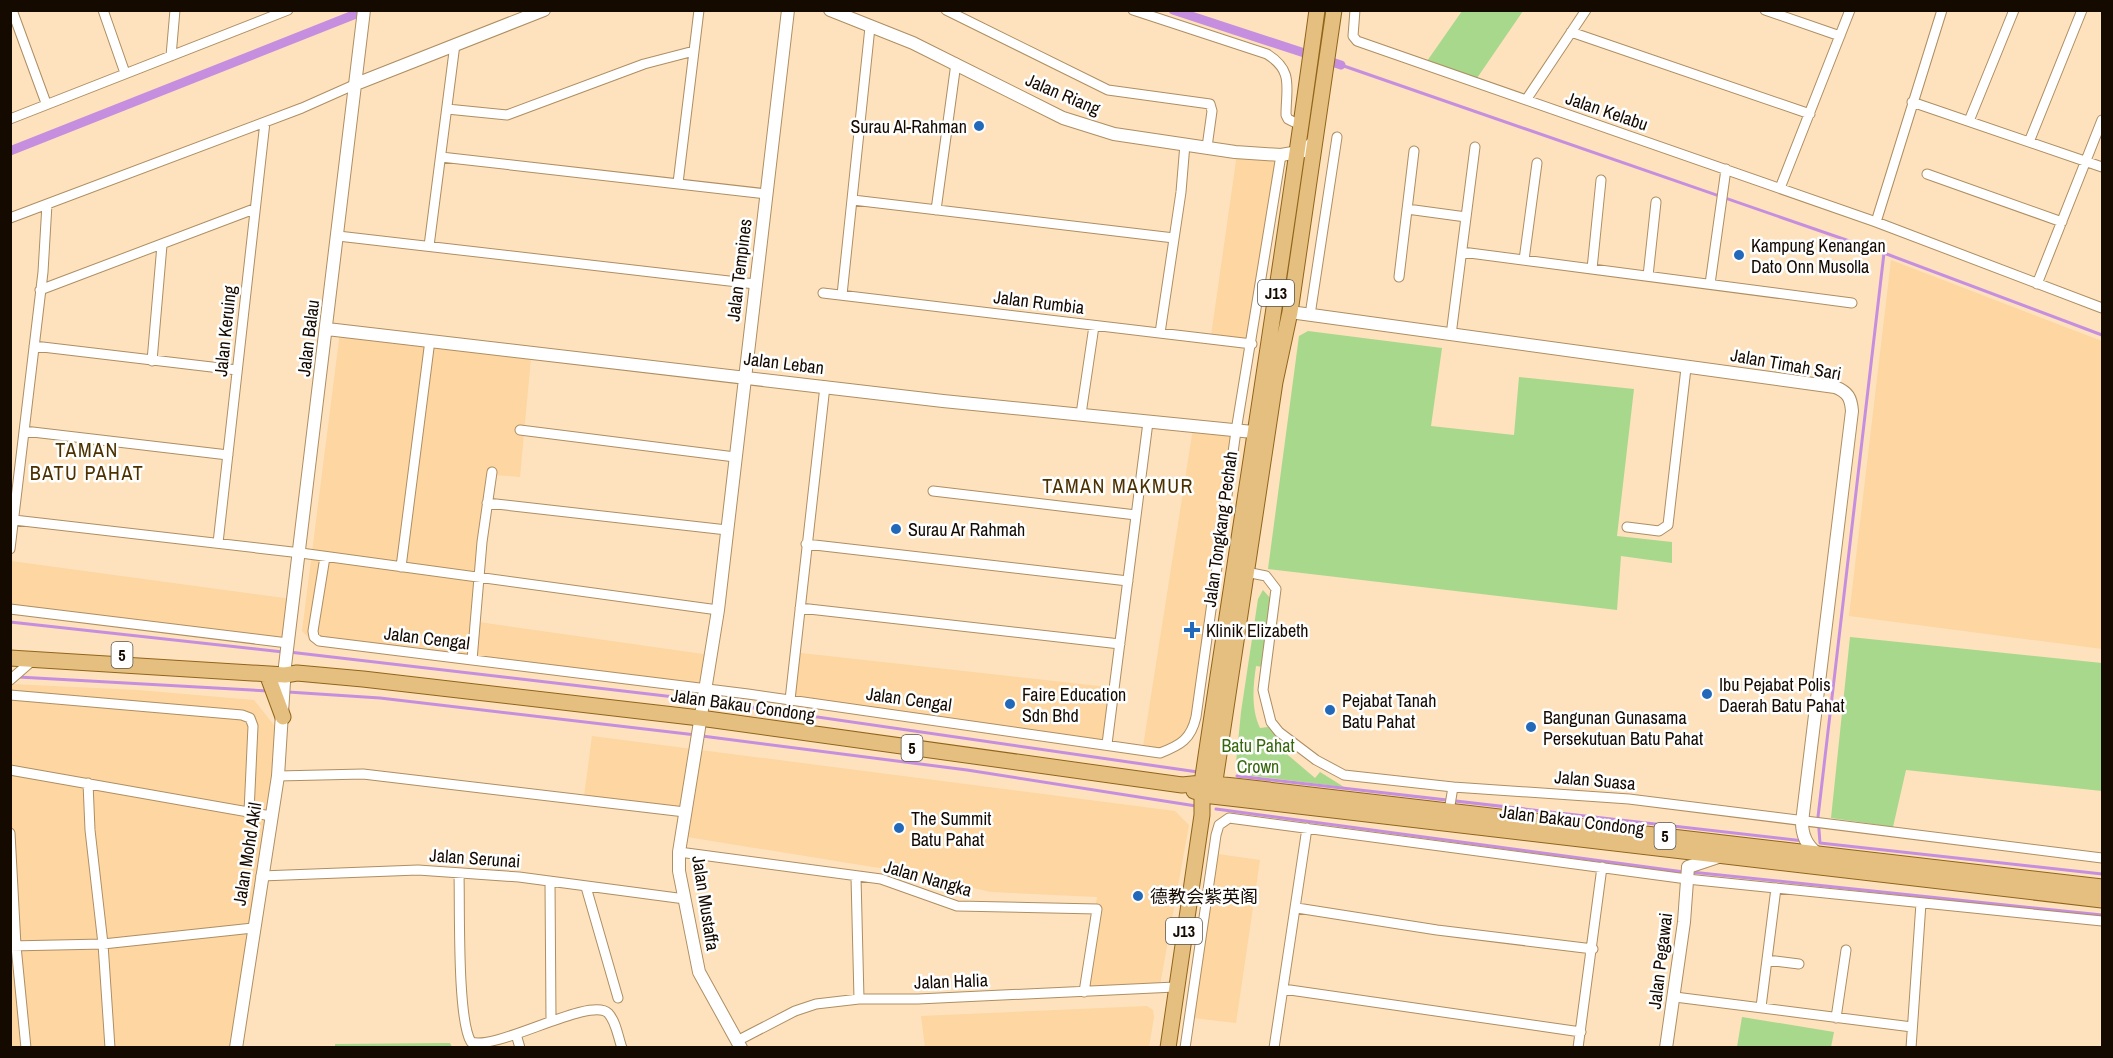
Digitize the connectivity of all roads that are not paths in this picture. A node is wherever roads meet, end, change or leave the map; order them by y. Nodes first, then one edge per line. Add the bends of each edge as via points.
1 (12, 10) edge
2 (103, 10) edge
3 (175, 10) edge
4 (288, 10) edge
5 (364, 10) edge
6 (544, 10) edge
7 (699, 10) edge
8 (788, 10) edge
9 (946, 10) edge
10 (1133, 10) edge
11 (1317, 10) edge
12 (1334, 10) edge
13 (1355, 10) edge
14 (1586, 10) edge
15 (1765, 10) edge
16 (1850, 10) edge
17 (1942, 10) edge
18 (2014, 10) edge
19 (2082, 10) edge
20 (835, 11) edge
21 (263, 15) edge
22 (870, 27) junction
23 (1571, 33) junction
24 (1840, 36) junction
25 (455, 44) junction
26 (694, 51) junction
27 (171, 56) junction
28 (956, 63) junction
29 (125, 73) junction
30 (356, 84) junction
31 (1526, 100) junction
32 (1912, 102) junction
33 (46, 103) junction
34 (447, 109) junction
35 (1810, 114) junction
36 (10, 119) edge
37 (2103, 120) edge
38 (1969, 121) junction
39 (265, 122) junction
40 (1302, 126) junction
41 (1337, 136) dead end
42 (1316, 140) junction
43 (2029, 142) junction
44 (1185, 144) junction
45 (1207, 147) junction
46 (1475, 147) dead end
47 (1414, 152) dead end
48 (1297, 154) junction
49 (1281, 155) junction
50 (441, 157) junction
51 (2086, 161) junction
52 (1537, 163) dead end
53 (2103, 167) edge
54 (1726, 169) junction
55 (1927, 174) dead end
56 (1601, 180) dead end
57 (678, 183) junction
58 (1780, 188) junction
59 (767, 194) junction
60 (853, 200) junction
61 (1656, 202) dead end
62 (47, 204) junction
63 (254, 209) junction
64 (1407, 209) junction
65 (936, 210) junction
66 (1466, 217) junction
67 (10, 218) edge
68 (1876, 222) junction
69 (2062, 222) junction
70 (338, 236) junction
71 (1174, 238) junction
72 (162, 244) junction
73 (429, 246) junction
74 (1462, 252) junction
75 (1524, 260) junction
76 (1280, 269) junction
77 (1592, 269) junction
78 (1648, 276) junction
79 (1399, 277) dead end
80 (755, 284) junction
81 (1710, 284) junction
82 (2037, 284) junction
83 (40, 290) junction
84 (823, 293) dead end
85 (842, 295) junction
86 (1852, 303) dead end
87 (2103, 308) edge
88 (1290, 312) junction
89 (1310, 315) junction
90 (1094, 326) junction
91 (327, 329) junction
92 (1160, 333) junction
93 (1451, 335) junction
94 (430, 340) junction
95 (1252, 344) junction
96 (34, 346) junction
97 (1268, 348) junction
98 (152, 361) junction
99 (1686, 368) junction
100 (237, 370) junction
101 (744, 376) junction
102 (1276, 377) junction
103 (825, 386) junction
104 (1081, 414) junction
105 (1148, 422) junction
106 (520, 430) dead end
107 (24, 431) junction
108 (1236, 431) junction
109 (1253, 432) junction
110 (228, 455) junction
111 (735, 457) junction
112 (492, 472) dead end
113 (933, 490) dead end
114 (487, 503) junction
115 (1137, 515) junction
116 (14, 520) junction
117 (1627, 527) dead end
118 (727, 530) junction
119 (218, 543) junction
120 (806, 544) junction
121 (10, 549) edge
122 (301, 553) junction
123 (325, 557) junction
124 (401, 567) junction
125 (1246, 572) junction
126 (479, 577) junction
127 (1128, 581) junction
128 (800, 608) junction
129 (10, 609) edge
130 (718, 610) junction
131 (1120, 644) junction
132 (10, 648) edge
133 (10, 658) edge
134 (34, 659) junction
135 (472, 660) junction
136 (284, 667) junction
137 (14, 677) edge
138 (10, 695) edge
139 (790, 700) junction
140 (1226, 700) junction
141 (703, 703) junction
142 (283, 717) joint
143 (1107, 744) junction
144 (10, 770) edge
145 (278, 776) junction
146 (88, 783) junction
147 (1234, 786) junction
148 (1208, 790) junction
149 (1451, 799) junction
150 (249, 812) junction
151 (685, 812) junction
152 (271, 816) junction
153 (1806, 825) junction
154 (1307, 828) junction
155 (10, 833) edge
156 (1667, 850) junction
157 (1813, 850) junction
158 (679, 852) junction
159 (1722, 856) junction
160 (2103, 858) edge
161 (1602, 867) junction
162 (1688, 873) junction
163 (459, 874) junction
164 (261, 876) junction
165 (856, 877) junction
166 (550, 882) junction
167 (586, 887) junction
168 (2103, 887) edge
169 (1776, 888) junction
170 (685, 898) junction
171 (2103, 900) edge
172 (1921, 903) junction
173 (1297, 908) junction
174 (2103, 921) edge
175 (253, 928) junction
176 (104, 944) junction
177 (13, 946) edge
178 (1593, 949) junction
179 (1846, 950) dead end
180 (1767, 960) junction
181 (1799, 964) dead end
182 (1176, 987) junction
183 (1283, 989) junction
184 (1084, 992) junction
185 (1675, 997) junction
186 (618, 998) dead end
187 (859, 999) junction
188 (1761, 1007) junction
189 (1836, 1017) junction
190 (551, 1020) junction
191 (1912, 1027) junction
192 (1581, 1032) junction
193 (516, 1034) junction
194 (739, 1044) edge
195 (26, 1047) edge
196 (110, 1047) edge
197 (236, 1047) edge
198 (520, 1047) edge
199 (622, 1047) edge
200 (1168, 1047) edge
201 (1185, 1047) edge
202 (1274, 1047) edge
203 (1578, 1047) edge
204 (1666, 1047) edge
205 (1911, 1047) edge

1 - 33 street
2 - 29 street
3 - 27 street
4 - 21 street
5 - 30 street, Jalan Balau
6 - 25 street
7 - 26 street
8 - 59 street, Jalan Tempines
9 - 45 street via 1108,90 1210,104
10 - 40 street via 1267,54 1286,72 1286,115
11 - 40 main road, Jalan Tongkang Pechah / J13
12 - 42 main road, Jalan Tongkang Pechah / J13
13 - 31 street, Jalan Kelabu via 1353,36 1357,41
14 - 23 street
15 - 24 street
16 - 24 street
17 - 32 street
18 - 38 street
19 - 43 street
20 - 22 street, Jalan Riang
21 - 27 street
22 - 28 street, Jalan Riang
22 - 60 street
23 - 31 street
23 - 35 street
24 - 35 street
25 - 30 street
25 - 34 street
26 - 34 street via 644,64 507,116
26 - 57 street
27 - 29 street
28 - 44 street, Jalan Riang via 1073,121 1114,134
28 - 65 street
29 - 33 street
30 - 39 street
30 - 70 street, Jalan Balau
31 - 54 street, Jalan Kelabu
32 - 38 street
32 - 68 street
33 - 36 street
34 - 50 street
35 - 58 street
37 - 51 street
38 - 43 street
39 - 62 street
39 - 63 street, Jalan Keruing
40 - 48 main road, Jalan Tongkang Pechah / J13
41 - 89 street
42 - 48 street
42 - 88 main road, Jalan Tongkang Pechah / J13
43 - 51 street
44 - 45 street, Jalan Riang
44 - 71 street
45 - 49 street, Jalan Riang
46 - 66 street
47 - 64 street
48 - 49 street, Jalan Riang
48 - 76 main road, Jalan Tongkang Pechah / J13
49 - 95 street, Jalan Cengal
50 - 57 street
50 - 73 street
51 - 53 street
51 - 69 street
52 - 75 street
54 - 58 street, Jalan Kelabu
54 - 81 street
55 - 69 street
56 - 77 street
57 - 59 street
58 - 68 street, Jalan Kelabu
59 - 80 street, Jalan Tempines
60 - 65 street
60 - 85 street
61 - 78 street
62 - 67 street
62 - 83 street
63 - 72 street
63 - 100 street, Jalan Keruing
64 - 66 street
64 - 79 street
65 - 71 street
66 - 74 street
68 - 82 street, Jalan Kelabu
69 - 82 street
70 - 73 street
70 - 91 street, Jalan Balau
71 - 92 street
72 - 83 street
72 - 98 street
73 - 80 street
74 - 75 street
74 - 93 street
75 - 77 street
76 - 88 main road via 1284,305
76 - 97 main road, Jalan Tongkang Pechah / J13
77 - 78 street
78 - 81 street
80 - 101 street, Jalan Tempines
81 - 86 street
82 - 87 street, Jalan Kelabu
83 - 96 street
84 - 85 street, Jalan Rumbia
85 - 90 street, Jalan Rumbia
88 - 89 street, Jalan Timah Sari
88 - 97 main road via 1282,317 1275,342
88 - 102 main road, Jalan Tongkang Pechah / J13
89 - 93 street, Jalan Timah Sari
90 - 92 street, Jalan Rumbia
90 - 104 street
91 - 94 street, Jalan Leban
91 - 122 street, Jalan Balau
92 - 95 street, Jalan Rumbia
93 - 99 street, Jalan Timah Sari
94 - 101 street, Jalan Leban
94 - 124 street
95 - 108 street, Jalan Cengal
96 - 98 street
96 - 107 street
97 - 109 main road, Jalan Tongkang Pechah / J13
98 - 100 street
99 - 117 street via 1668,525 1659,531
99 - 153 street, Jalan Timah Sari via 1835,387 1851,399
100 - 110 street, Jalan Keruing
101 - 103 street, Jalan Leban
101 - 111 street, Jalan Tempines
102 - 109 main road via 1268,386 1262,426
102 - 125 main road, Jalan Tongkang Pechah / J13
103 - 104 street, Jalan Leban
103 - 120 street
104 - 105 street, Jalan Leban
105 - 108 street, Jalan Leban
105 - 115 street
106 - 111 street
107 - 110 street
107 - 116 street
108 - 109 street, Jalan Leban
108 - 143 street, Jalan Cengal via 1193,732 1160,753
109 - 148 main road, Jalan Tongkang Pechah / J13
110 - 119 street, Jalan Keruing
111 - 118 street, Jalan Tempines
112 - 114 street
113 - 115 street
114 - 118 street
114 - 126 street
115 - 127 street
116 - 119 street
116 - 121 street
118 - 130 street, Jalan Tempines
119 - 122 street
120 - 127 street
120 - 128 street
122 - 123 street
122 - 136 street, Jalan Balau
123 - 124 street
123 - 135 street, Jalan Cengal via 314,638
124 - 126 street
125 - 140 main road, Jalan Tongkang Pechah / J13
125 - 149 street, Jalan Suasa via 1266,576 1276,589 1263,690 1271,722 1280,732 1316,760 1344,775
126 - 130 street
126 - 135 street
127 - 131 street
128 - 131 street
128 - 139 street
129 - 136 street
130 - 141 street, Jalan Mustaffa
131 - 143 street
132 - 136 main road, Jalan Bakau Condong / 5
133 - 134 main road, Jalan Bakau Condong / 5
134 - 136 main road, Jalan Bakau Condong / 5
134 - 137 street
135 - 141 street, Jalan Cengal
136 - 141 main road, Jalan Bakau Condong / 5
136 - 142 main road
138 - 150 street via 250,718 253,726
139 - 141 street, Jalan Cengal
139 - 143 street, Jalan Cengal
140 - 147 main road via 1226,767 1228,782
140 - 148 main road, Jalan Tongkang Pechah / J13
141 - 148 main road, Jalan Bakau Condong / 5
141 - 151 street, Jalan Mustaffa
142 - 145 street, Jalan Mohd Akil
144 - 146 street
145 - 151 street via 363,774
145 - 152 street, Jalan Mohd Akil
146 - 150 street
146 - 176 street
147 - 148 main road, Jalan Bakau Condong / 5
147 - 149 main road, Jalan Bakau Condong / 5
148 - 156 main road, Jalan Bakau Condong / 5
148 - 182 main road, Jalan Tongkang Pechah / J13
149 - 153 street, Jalan Suasa via 1629,799
149 - 157 main road, Jalan Bakau Condong / 5
150 - 152 street
151 - 158 street, Jalan Mustaffa
152 - 164 street, Jalan Mohd Akil
153 - 157 street
153 - 160 street, Jalan Suasa
154 - 161 street
154 - 173 street
154 - 201 street via 1229,818 1219,825
155 - 177 street
156 - 159 main road, Jalan Bakau Condong / 5
156 - 162 street
157 - 168 main road, Jalan Bakau Condong / 5
158 - 165 street, Jalan Nangka
158 - 170 street, Jalan Mustaffa
159 - 162 street
159 - 171 main road, Jalan Bakau Condong / 5
161 - 162 street
161 - 178 street
162 - 169 street
162 - 185 street, Jalan Pegawai
163 - 164 street, Jalan Serunai via 399,870
163 - 166 street, Jalan Serunai
163 - 193 street via 467,1035 478,1044
164 - 175 street, Jalan Mohd Akil
165 - 184 street, Jalan Nangka via 904,886 957,906 1097,909
165 - 187 street
166 - 167 street, Jalan Serunai
166 - 190 street
167 - 170 street, Jalan Serunai
167 - 186 street
169 - 172 street
169 - 180 street
170 - 194 street, Jalan Mustaffa via 701,977
172 - 174 street
172 - 191 street
173 - 178 street
173 - 183 street
175 - 176 street
175 - 197 street, Jalan Mohd Akil
176 - 177 street
176 - 196 street
177 - 195 street
178 - 192 street
179 - 189 street
180 - 181 street
180 - 188 street
182 - 184 street, Jalan Halia
182 - 200 main road, J13
183 - 192 street
183 - 202 street
184 - 187 street, Jalan Halia
185 - 188 street
185 - 204 street, Jalan Pegawai
187 - 194 street, Jalan Halia via 806,1007
188 - 189 street
189 - 191 street
190 - 193 street
190 - 199 street via 599,1009 607,1012
191 - 205 street
192 - 203 street
193 - 198 street

